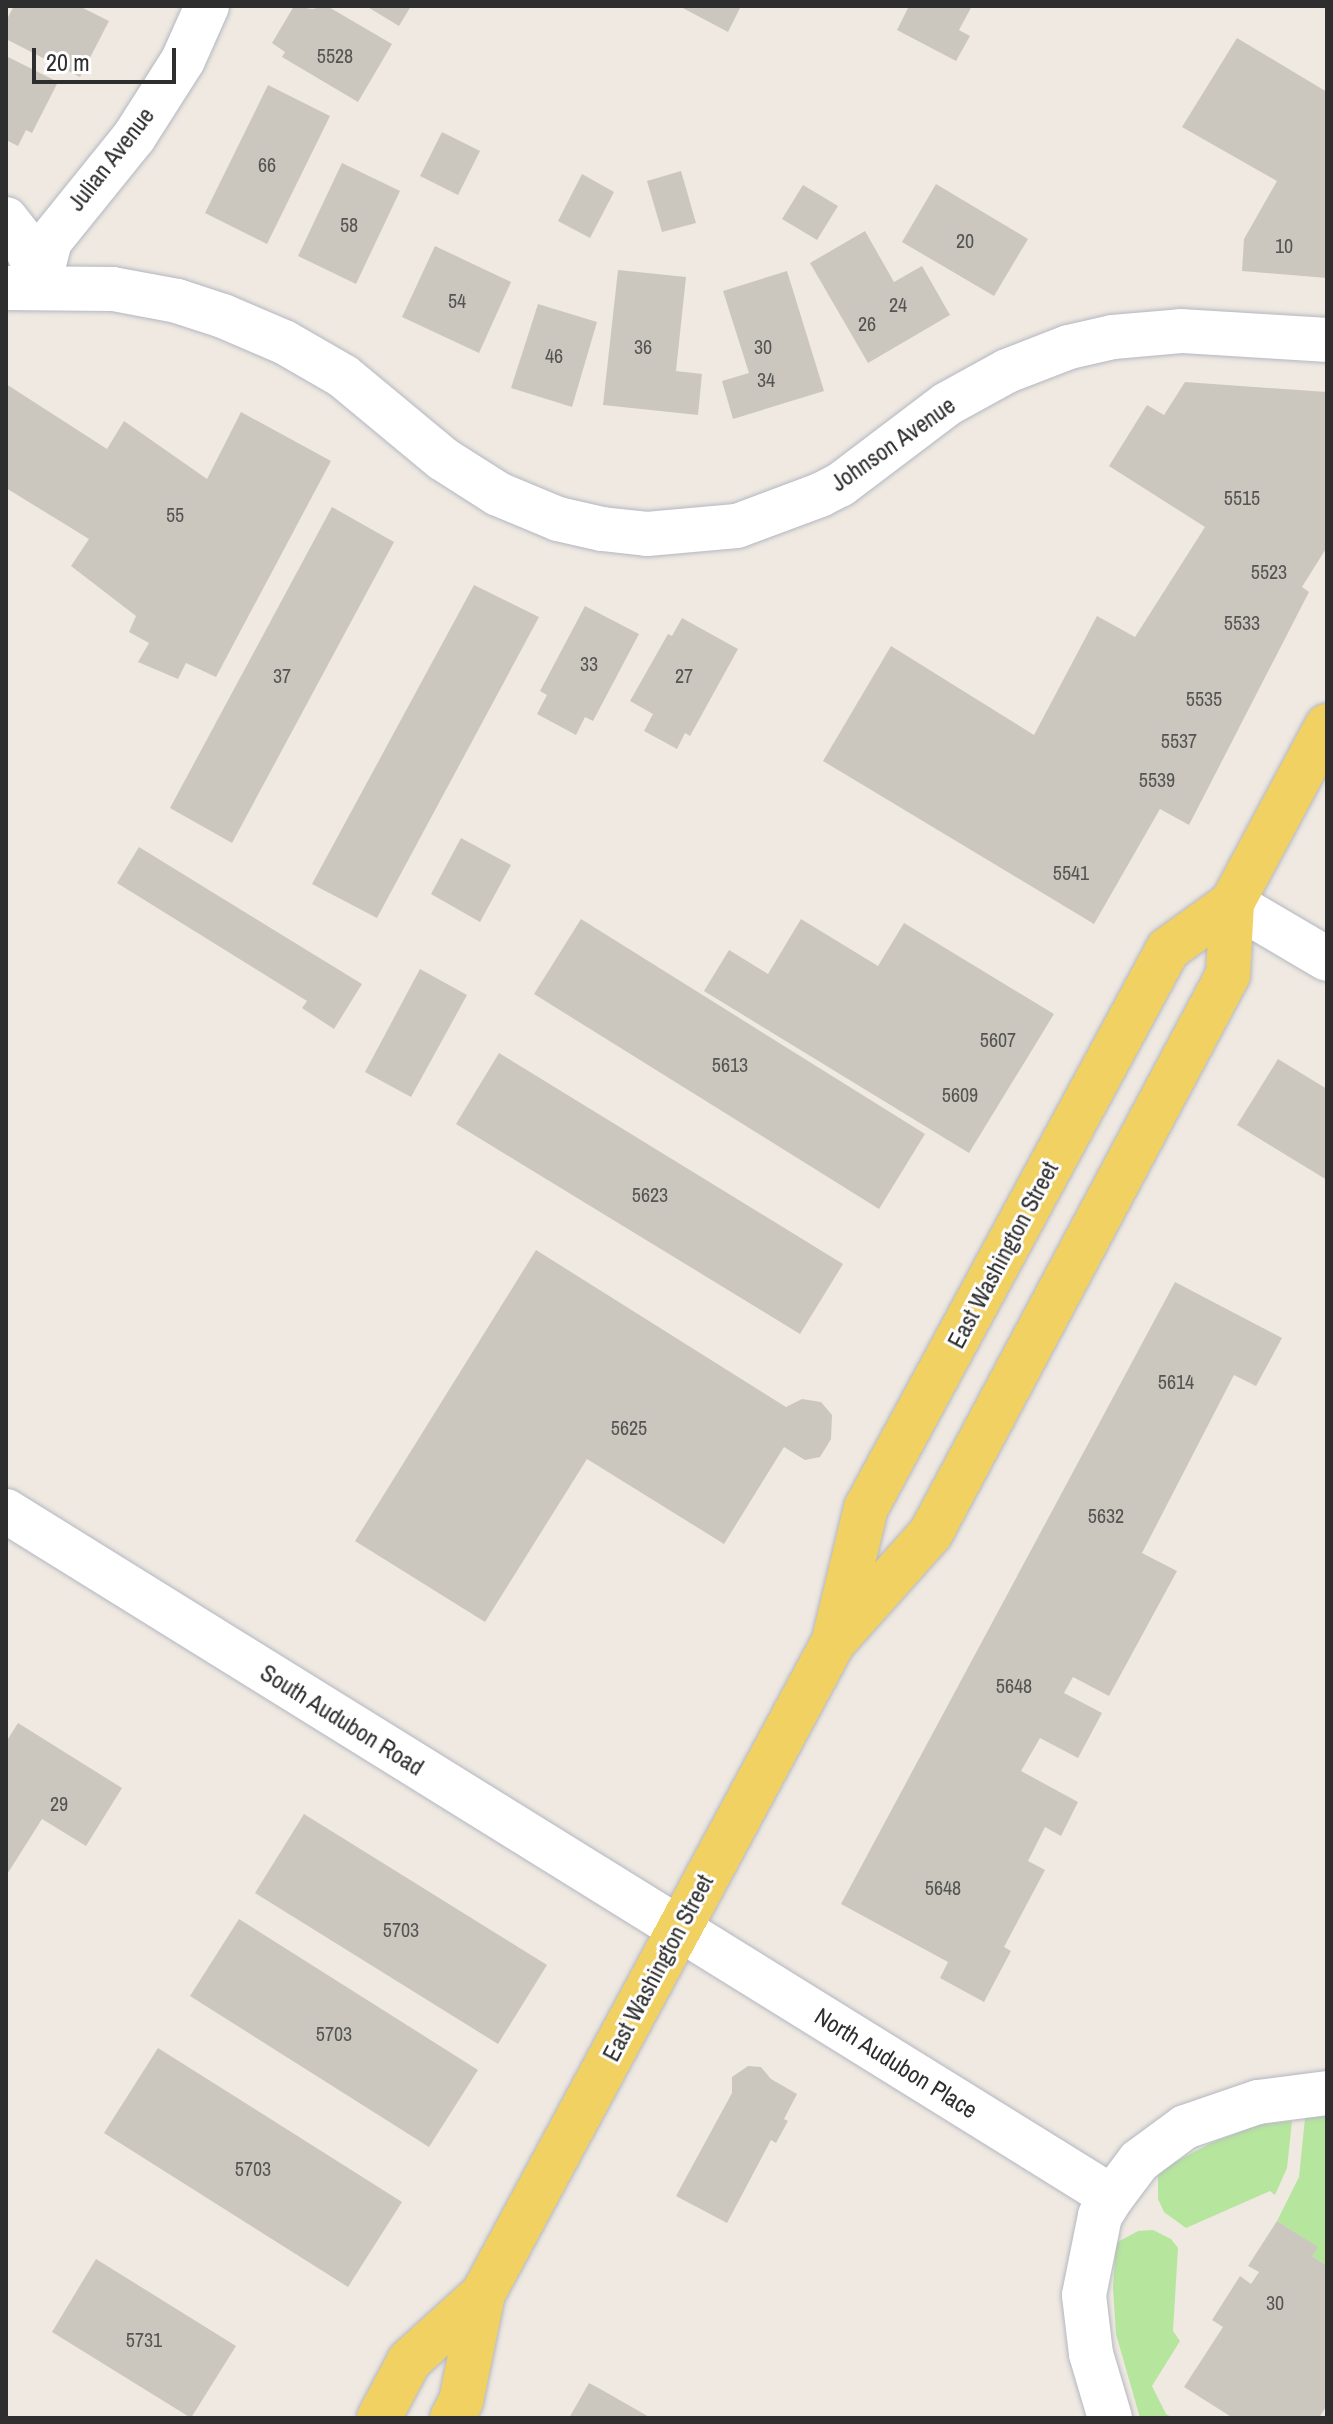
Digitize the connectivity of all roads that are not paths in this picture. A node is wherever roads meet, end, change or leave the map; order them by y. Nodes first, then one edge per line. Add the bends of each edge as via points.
1 (207, 6) edge
2 (6, 219) edge
3 (22, 287) edge
4 (1327, 340) edge
5 (1327, 726) edge
6 (1232, 903) junction
7 (1327, 959) edge
8 (6, 1511) edge
9 (833, 1643) junction
10 (679, 1928) junction
11 (1327, 2093) edge
12 (1112, 2197) junction
13 (483, 2294) junction
14 (379, 2418) edge
15 (452, 2418) edge
16 (1110, 2418) edge

1 - 3 street, Julian Avenue via 183,60 134,137 50,241
2 - 3 street via 34,266
3 - 4 street, Johnson Avenue via 113,289 177,301 264,332 360,389 479,484 558,519 626,533 737,526 779,513 840,485 947,404 1007,371 1069,347 1181,331
5 - 6 main road, East Washington Street
6 - 7 street
6 - 9 main road, East Washington Street via 1228,975 931,1533
6 - 9 main road, East Washington Street via 1168,949 866,1508
8 - 10 street, South Audubon Road
9 - 10 main road, East Washington Street
10 - 12 street, North Audubon Place
10 - 13 main road, East Washington Street
11 - 12 street via 1258,2102 1185,2127 1139,2161
12 - 16 street via 1100,2216 1084,2295 1091,2354
13 - 14 main road, East Washington Street via 409,2361
13 - 15 main road, East Washington Street via 461,2401

